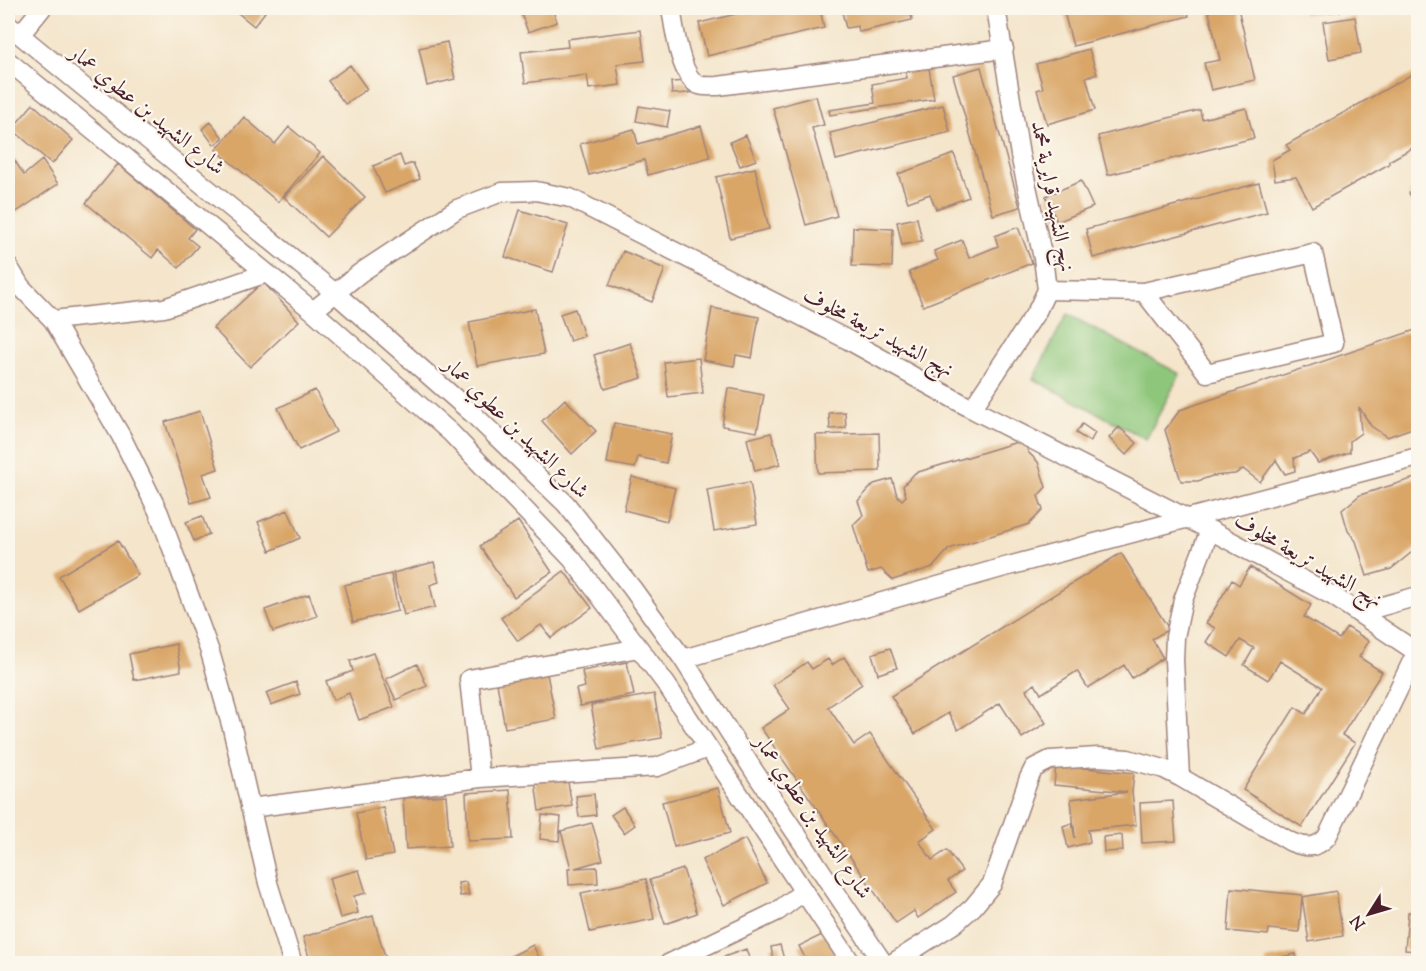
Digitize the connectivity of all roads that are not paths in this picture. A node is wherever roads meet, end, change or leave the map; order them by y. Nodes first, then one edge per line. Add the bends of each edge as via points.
1 (42, 8) edge
2 (671, 8) edge
3 (996, 8) edge
4 (14, 30) edge
5 (1004, 49) junction
6 (8, 61) edge
7 (8, 266) edge
8 (267, 273) junction
9 (1047, 290) junction
10 (1144, 292) junction
11 (335, 293) junction
12 (313, 311) junction
13 (53, 320) junction
14 (972, 409) junction
15 (1419, 457) edge
16 (1188, 519) junction
17 (1210, 530) junction
18 (1419, 597) edge
19 (1358, 613) junction
20 (639, 648) junction
21 (1418, 652) edge
22 (683, 659) junction
23 (708, 748) junction
24 (1180, 777) junction
25 (480, 778) junction
26 (250, 808) junction
27 (804, 891) junction
28 (293, 963) edge
29 (668, 963) edge
30 (852, 963) edge
31 (884, 963) edge
32 (891, 963) edge

1 - 4 street
2 - 5 street via 684,68 699,86
3 - 5 street, نهج الشهيد قرايرية محمد
4 - 11 street, شارع الشهيد بن عطوي عمار
5 - 9 street, نهج الشهيد قرايرية محمد
6 - 8 street
7 - 13 street via 21,287
8 - 12 street
8 - 13 street via 164,308
9 - 10 street
9 - 14 street, نهج الشهيد قرايرية محمد via 1026,329
10 - 10 street via 1208,373 1334,343 1313,253
11 - 12 street, نهج الشهيد تريعة مخلوف
11 - 14 street, نهج الشهيد تريعة مخلوف via 457,209 502,192 536,191 570,198 616,220
11 - 22 street, شارع الشهيد بن عطوي عمار via 473,414 566,504
12 - 20 street via 451,434 532,517 572,559
13 - 26 street via 121,436 159,513 210,652
14 - 16 street, نهج الشهيد تريعة مخلوف
15 - 16 street
16 - 17 street, نهج الشهيد تريعة مخلوف
16 - 22 street
17 - 19 street, نهج الشهيد تريعة مخلوف
17 - 24 street via 1183,600 1175,637
18 - 19 street
19 - 21 street, نهج الشهيد تريعة مخلوف
20 - 23 street
20 - 25 street via 468,679
21 - 24 street via 1328,837 1320,844 1303,847 1291,842
22 - 31 street, شارع الشهيد بن عطوي عمار
23 - 25 street via 657,767
23 - 27 street
24 - 32 street via 1128,759 1098,757 1050,760 1034,768 992,884 954,924
25 - 26 street
26 - 28 street
27 - 29 street via 778,911
27 - 30 street

